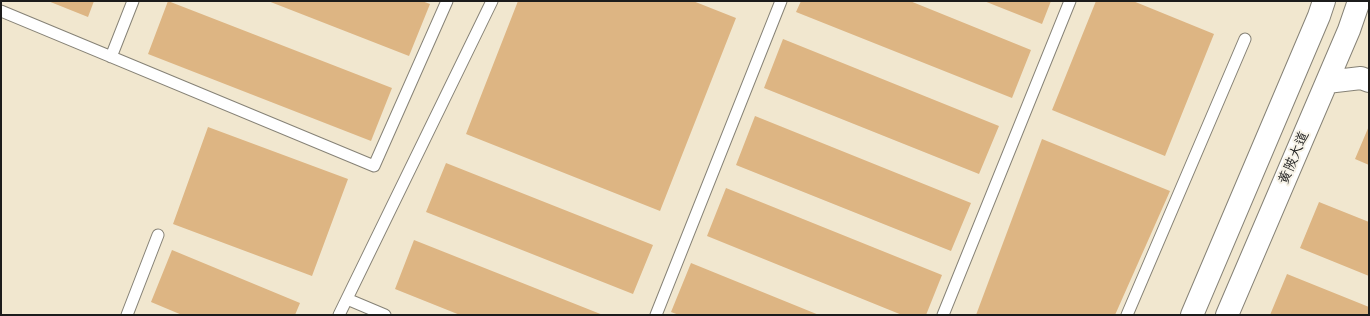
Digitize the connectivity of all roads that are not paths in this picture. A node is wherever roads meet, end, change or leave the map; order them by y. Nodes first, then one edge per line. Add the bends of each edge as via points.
1 (134, 1) edge
2 (447, 1) edge
3 (492, 1) edge
4 (781, 1) edge
5 (1070, 1) edge
6 (1324, 1) edge
7 (1359, 1) edge
8 (1, 11) edge
9 (1245, 39) dead end
10 (111, 57) junction
11 (1369, 81) edge
12 (1327, 82) junction
13 (158, 235) dead end
14 (347, 299) junction
15 (127, 315) edge
16 (339, 315) edge
17 (385, 315) edge
18 (656, 315) edge
19 (943, 315) edge
20 (1127, 315) edge
21 (1192, 315) edge
22 (1227, 315) edge

1 - 10 lane
2 - 10 lane via 374,166
3 - 14 lane
4 - 18 lane
5 - 19 lane
6 - 21 street
7 - 12 street, 黄陂大道
8 - 10 lane
9 - 20 lane
11 - 12 street via 1361,78
12 - 22 street, 黄陂大道
13 - 15 lane
14 - 16 lane
14 - 17 lane

